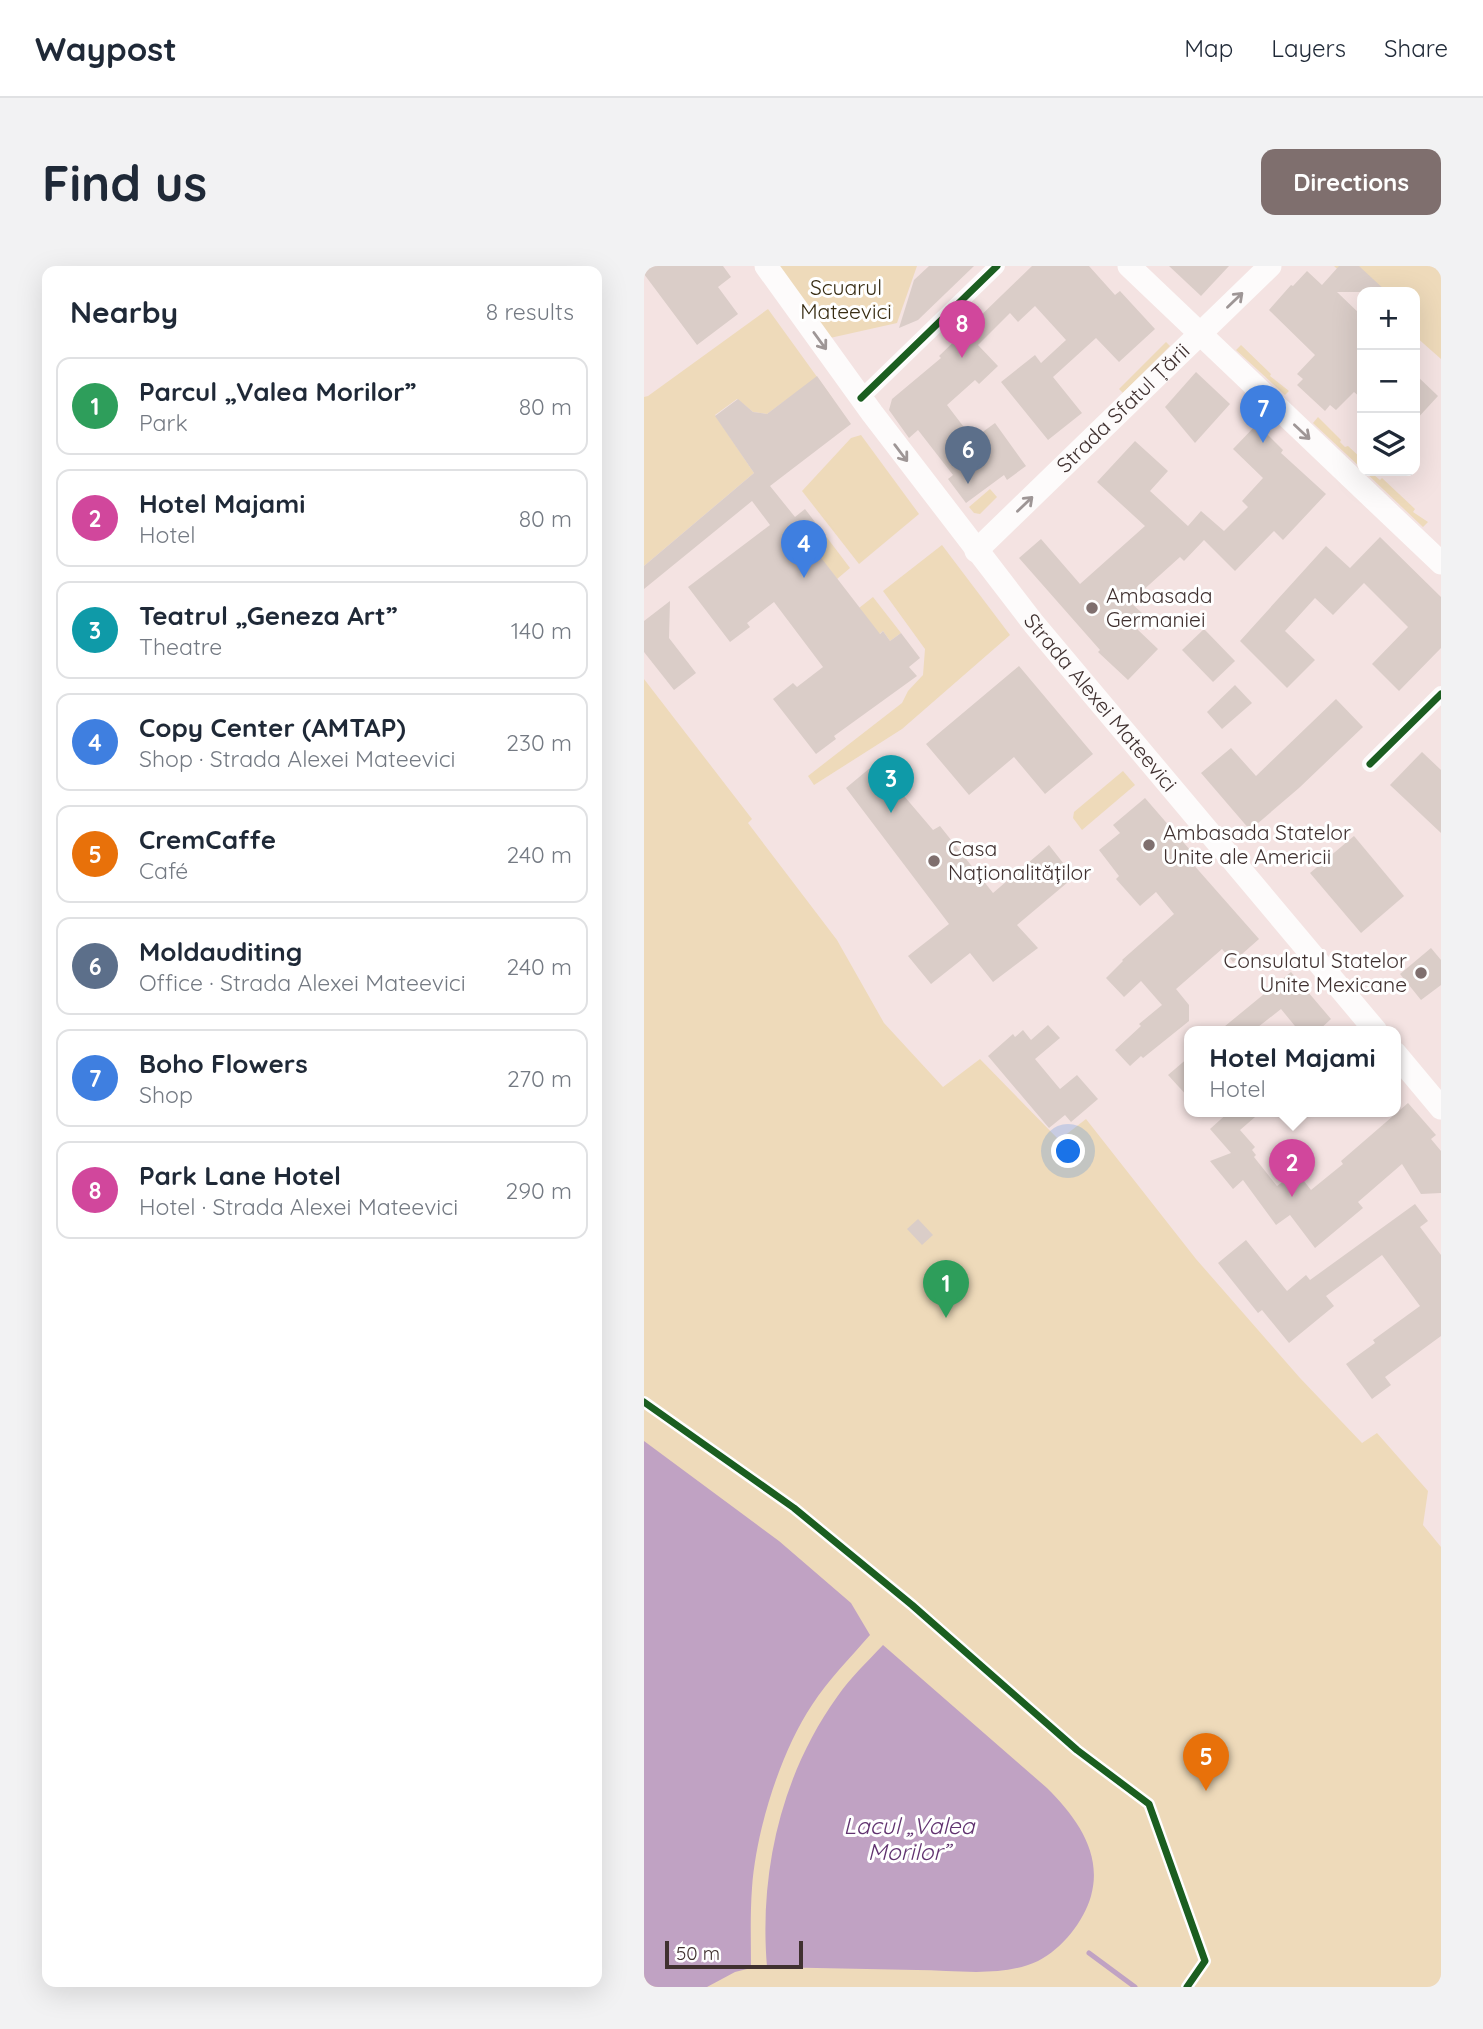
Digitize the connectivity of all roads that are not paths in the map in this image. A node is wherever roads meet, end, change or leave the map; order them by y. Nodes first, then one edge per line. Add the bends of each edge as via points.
1 (766, 266) edge
2 (997, 266) edge
3 (1129, 266) edge
4 (1270, 266) edge
5 (1199, 335) junction
6 (861, 398) junction
7 (976, 551) junction
8 (1441, 563) edge
9 (1441, 694) edge
10 (1370, 764) dead end
11 (1372, 1026) edge
12 (1401, 1061) edge
13 (1441, 1108) edge
14 (644, 1402) edge
15 (1187, 1987) edge

1 -> 6 main road, Strada Alexei Mateevici
2 - 6 street
3 - 5 main road
5 -> 4 main road, Strada Sfatul Țării
7 -> 5 main road, Strada Sfatul Țării
5 -> 8 main road
6 -> 7 main road, Strada Alexei Mateevici
7 - 11 main road, Strada Alexei Mateevici
9 - 10 street
12 - 13 main road
14 - 15 street via 794,1507 1077,1750 1149,1804 1205,1961

